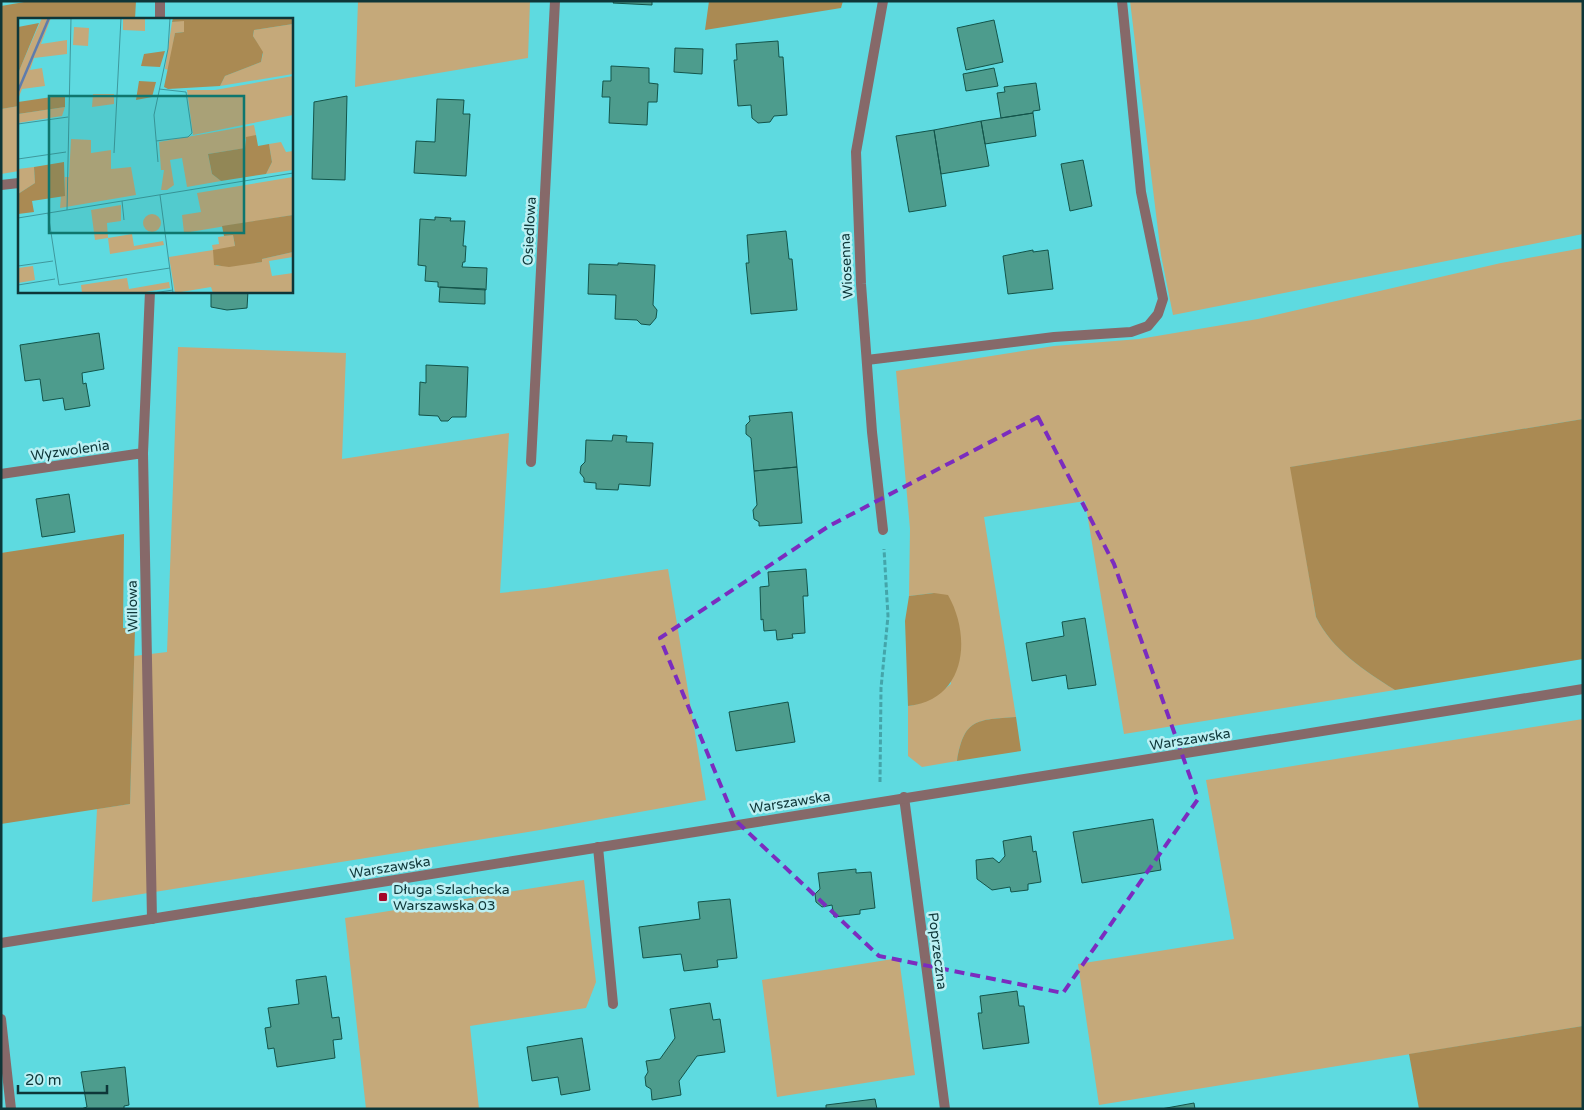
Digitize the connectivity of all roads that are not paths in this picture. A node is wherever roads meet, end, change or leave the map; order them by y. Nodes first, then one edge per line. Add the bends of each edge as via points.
1 (160, 1) edge
2 (554, 1) edge
3 (883, 1) edge
4 (1122, 1) edge
5 (160, 18) edge
6 (18, 182) edge
7 (1, 185) edge
8 (150, 292) edge
9 (866, 360) junction
10 (143, 452) junction
11 (531, 462) dead end
12 (1, 474) edge
13 (883, 530) road end
14 (1583, 689) edge
15 (904, 797) junction
16 (598, 847) junction
17 (152, 919) junction
18 (1, 943) edge
19 (613, 1004) dead end
20 (1, 1019) edge
21 (11, 1109) edge
22 (945, 1109) edge

1 - 5 street
2 - 11 street, Osiedlowa
3 - 9 street, Wiosenna via 856,152
4 - 9 street via 1141,192 1163,299 1158,314 1148,326 1131,332
6 - 7 street
8 - 10 street, Willowa
9 - 13 street, Wiosenna
10 - 12 street, Wyzwolenia
10 - 17 street, Willowa
14 - 15 street, Warszawska
15 - 16 street, Warszawska
15 - 22 street, Poprzeczna
16 - 17 street, Warszawska
16 - 19 street
17 - 18 street, Warszawska
20 - 21 street

